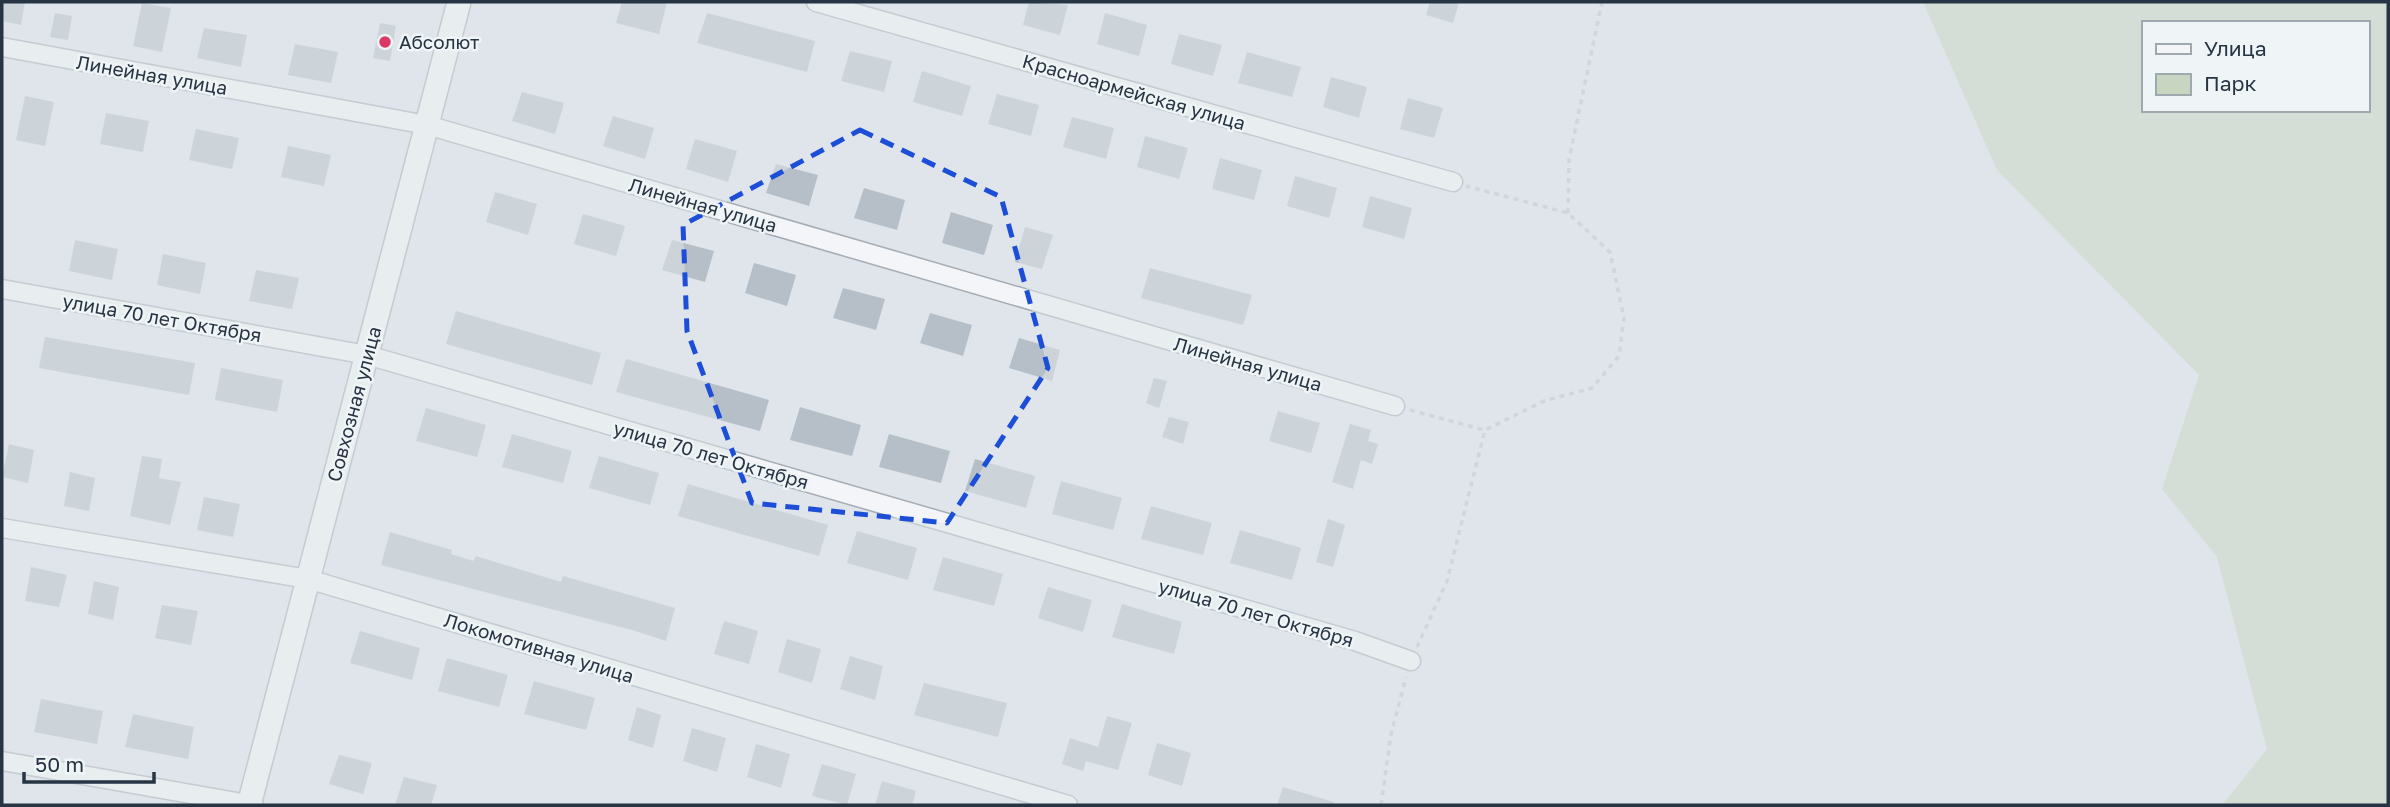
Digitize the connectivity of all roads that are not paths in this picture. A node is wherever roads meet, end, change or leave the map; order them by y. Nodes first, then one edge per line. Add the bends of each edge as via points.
1 (459, 2) edge
2 (816, 2) edge
3 (2, 47) edge
4 (427, 125) junction
5 (1452, 182) road end
6 (2, 289) edge
7 (367, 355) junction
8 (1395, 406) road end
9 (2, 528) edge
10 (308, 579) junction
11 (1411, 661) road end
12 (2, 761) edge
13 (251, 805) edge
14 (1068, 805) edge

1 - 4 street, Совхозная улица
2 - 5 street, Красноармейская улица
3 - 4 street, Линейная улица
4 - 7 street, Совхозная улица
4 - 8 street, Линейная улица
6 - 7 street, улица 70 лет Октября
7 - 10 street, Совхозная улица
7 - 11 street, улица 70 лет Октября via 1342,637
9 - 10 street, Локомотивная улица
10 - 13 street, Совхозная улица
10 - 14 street, Локомотивная улица
12 - 13 street

